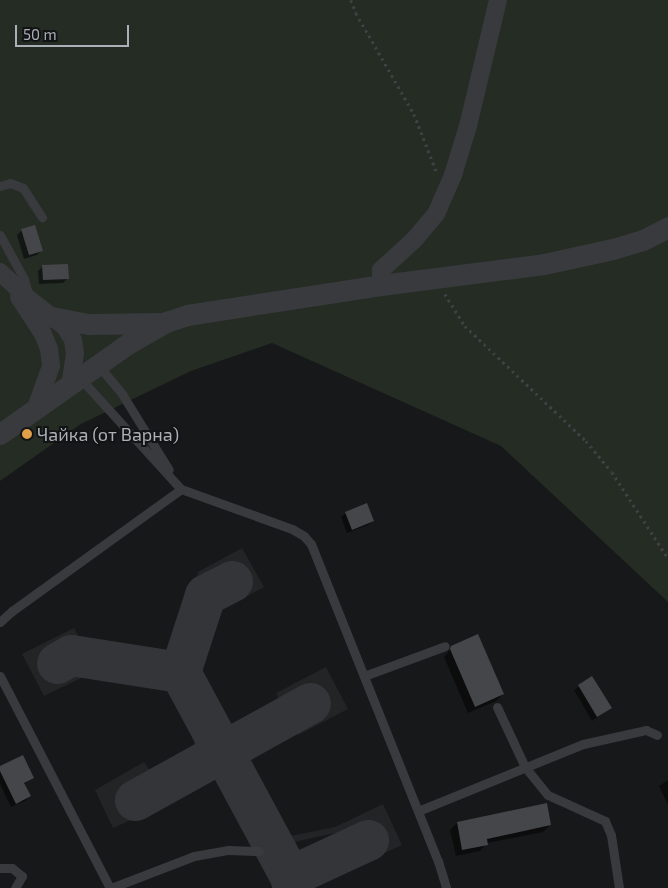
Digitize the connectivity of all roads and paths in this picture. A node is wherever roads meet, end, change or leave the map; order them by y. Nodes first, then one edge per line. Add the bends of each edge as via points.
1 (351, 0) edge
2 (498, 0) edge
3 (0, 186) edge
4 (445, 194) junction
5 (42, 217) dead end
6 (668, 227) edge
7 (0, 235) edge
8 (5, 277) edge
9 (440, 277) junction
10 (381, 285) junction
11 (29, 299) junction
12 (52, 317) junction
13 (166, 322) junction
14 (49, 349) junction
15 (98, 364) junction
16 (75, 374) junction
17 (36, 408) junction
18 (0, 434) edge
19 (181, 489) junction
20 (668, 558) edge
21 (0, 622) edge
22 (445, 646) dead end
23 (0, 676) edge
24 (364, 676) junction
25 (497, 706) dead end
26 (657, 734) dead end
27 (525, 767) junction
28 (418, 811) junction
29 (259, 851) dead end
30 (0, 868) edge
31 (15, 888) edge
32 (111, 888) edge
33 (446, 888) edge
34 (619, 888) edge

1 - 4 path via 414,114
2 - 4 street via 468,126
3 - 5 lane via 10,183 23,188
4 - 10 street via 431,220 381,270
6 - 9 street via 643,240 613,249 544,264
7 - 11 lane via 24,279
8 - 11 street
8 - 14 street via 43,334
9 - 10 street
9 - 20 path via 446,296 465,326 586,441 612,472
10 - 13 street via 212,310
11 - 12 street
12 - 13 street via 89,324
12 - 16 street via 65,327 73,340
13 - 15 street
14 - 16 street
14 - 17 street via 51,366
15 - 16 street
15 - 19 lane via 122,394
16 - 17 street
16 - 19 lane
17 - 18 street
19 - 21 lane via 12,610
19 - 24 lane via 304,536 311,544
22 - 24 lane
23 - 32 lane
24 - 28 lane
25 - 27 lane
26 - 27 lane via 646,730 621,734 584,744
27 - 28 lane
27 - 34 lane via 548,795 605,821 611,835
28 - 33 lane
29 - 32 lane via 228,850 194,856
30 - 31 lane via 12,868 22,876

